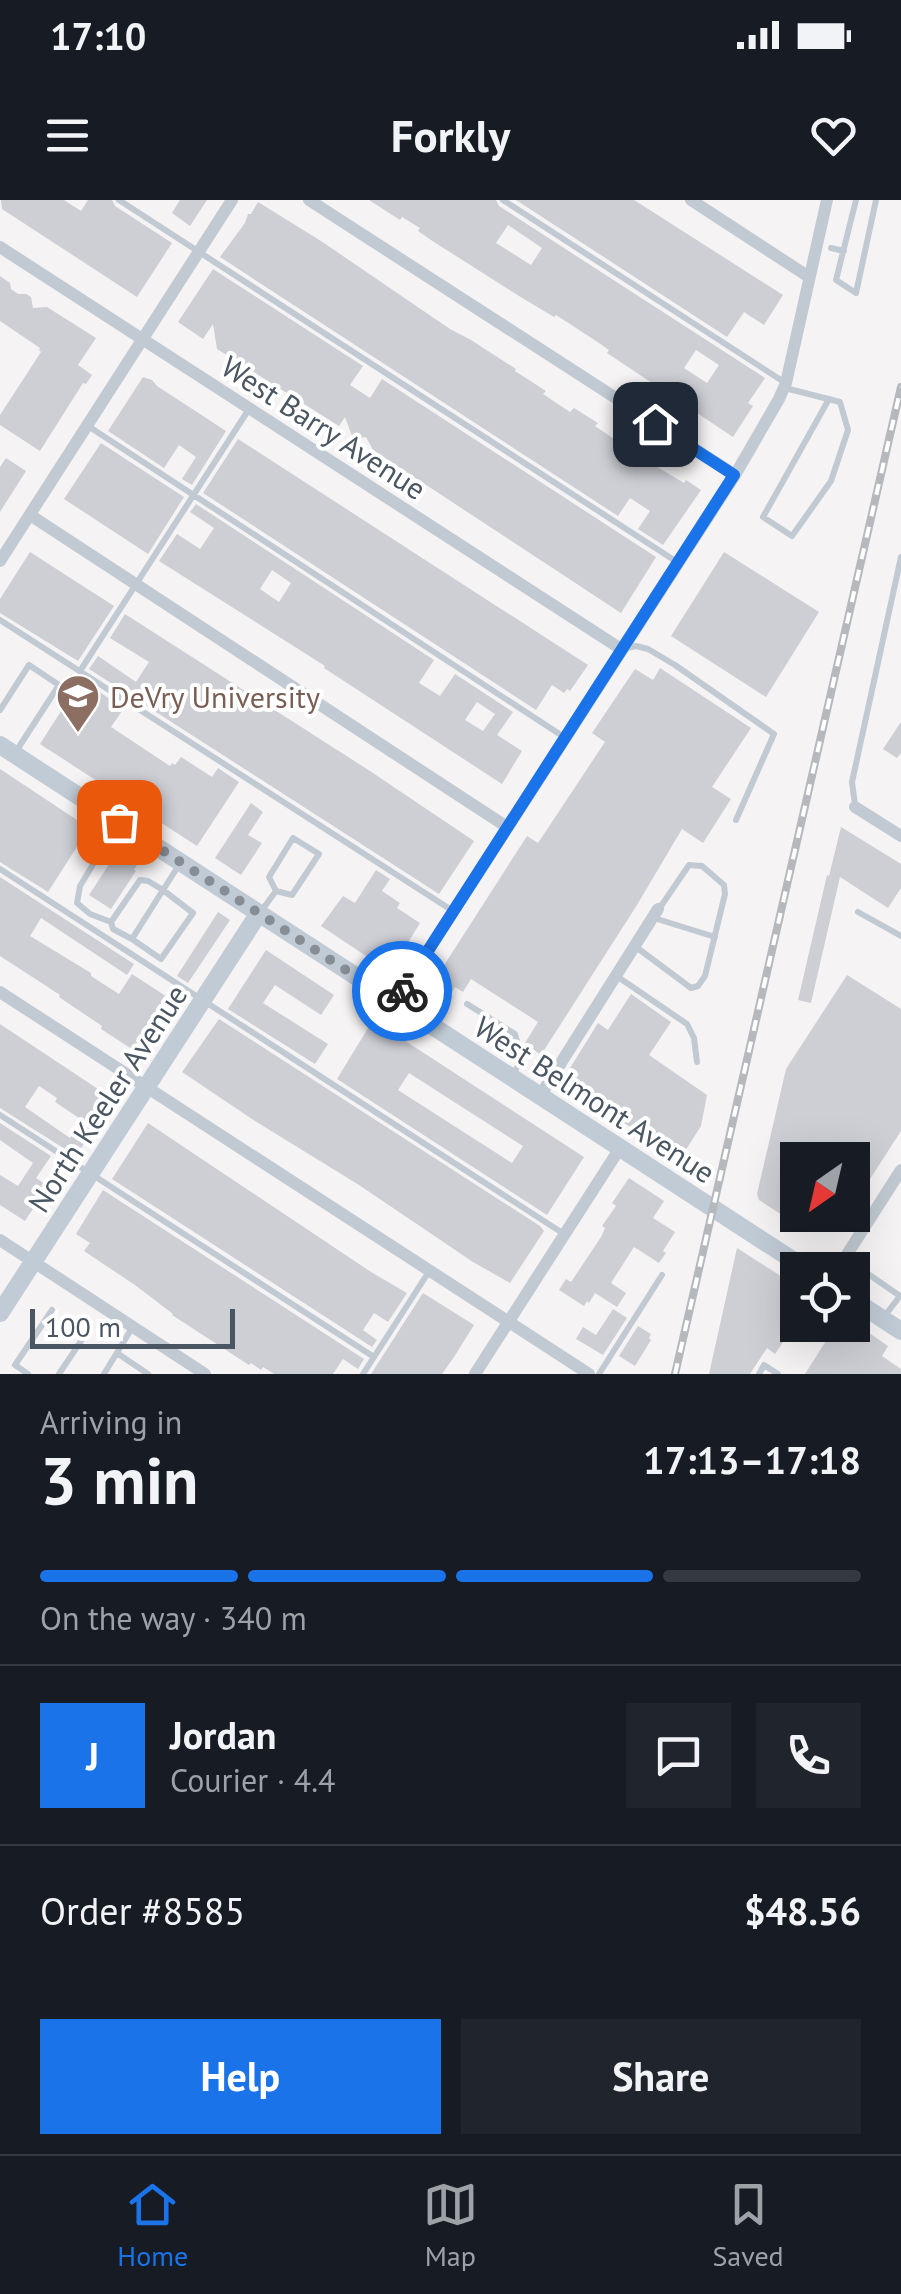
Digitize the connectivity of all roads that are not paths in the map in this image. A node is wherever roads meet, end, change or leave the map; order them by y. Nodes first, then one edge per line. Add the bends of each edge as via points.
1 (119, 200) edge
2 (232, 200) edge
3 (310, 200) edge
4 (503, 200) edge
5 (691, 200) edge
6 (827, 200) edge
7 (856, 200) edge
8 (876, 200) edge
9 (0, 247) edge
10 (831, 248) dead end
11 (844, 250) junction
12 (199, 252) junction
13 (809, 277) junction
14 (142, 340) junction
15 (784, 385) junction
16 (830, 399) junction
17 (249, 409) junction
18 (87, 426) junction
19 (734, 475) junction
20 (194, 495) junction
21 (30, 515) junction
22 (901, 557) edge
23 (0, 561) edge
24 (677, 562) junction
25 (136, 584) junction
26 (0, 620) edge
27 (621, 649) junction
28 (80, 671) junction
29 (0, 710) edge
30 (564, 736) junction
31 (7, 749) edge
32 (855, 806) joint
33 (736, 820) dead end
34 (119, 822) junction
35 (508, 827) junction
36 (901, 836) edge
37 (180, 862) junction
38 (0, 869) edge
39 (164, 890) junction
40 (276, 891) junction
41 (453, 912) junction
42 (858, 912) dead end
43 (259, 913) junction
44 (656, 914) junction
45 (112, 922) junction
46 (901, 936) edge
47 (714, 937) junction
48 (132, 940) junction
49 (634, 947) junction
50 (616, 976) junction
51 (0, 992) edge
52 (202, 1001) junction
53 (395, 1002) junction
54 (467, 1004) dead end
55 (697, 1062) dead end
56 (512, 1078) junction
57 (147, 1086) junction
58 (540, 1096) junction
59 (0, 1115) edge
60 (620, 1148) junction
61 (901, 1170) edge
62 (90, 1174) junction
63 (888, 1190) junction
64 (901, 1198) edge
65 (565, 1234) junction
66 (0, 1240) edge
67 (780, 1252) edge
68 (849, 1252) edge
69 (33, 1262) junction
70 (430, 1270) junction
71 (662, 1275) dead end
72 (870, 1279) edge
73 (900, 1295) edge
74 (52, 1310) dead end
75 (870, 1311) edge
76 (0, 1313) edge
77 (883, 1319) junction
78 (509, 1321) junction
79 (133, 1327) junction
80 (901, 1331) edge
81 (85, 1336) dead end
82 (117, 1353) junction
83 (374, 1357) junction
84 (28, 1374) edge
85 (59, 1374) edge
86 (104, 1374) edge
87 (148, 1374) edge
88 (205, 1374) edge
89 (363, 1374) edge
90 (475, 1374) edge
91 (589, 1374) edge
92 (598, 1374) edge
93 (759, 1374) edge
94 (778, 1374) edge

1 - 12 lane
2 - 12 street
3 - 19 street
4 - 15 lane
5 - 13 street
6 - 13 street
7 - 11 lane
8 - 11 lane via 856,292 836,280
9 - 14 street, West Barry Avenue
10 - 11 lane
12 - 14 street
12 - 24 lane
13 - 15 street
14 - 17 street, West Barry Avenue
14 - 18 street
15 - 16 lane
15 - 19 street
16 - 16 lane via 840,402 848,430 831,481 792,536 763,516
17 - 20 lane
17 - 27 street, West Barry Avenue
18 - 20 lane
18 - 21 street
19 - 24 street
20 - 25 lane
20 - 30 lane
21 - 23 street
21 - 25 street
22 - 32 lane via 852,782
24 - 27 street
25 - 28 lane
25 - 35 street
26 - 28 lane
27 - 30 street
27 - 33 lane via 648,648 774,734
28 - 41 lane
29 - 31 lane via 29,665 60,685
30 - 35 street
31 - 34 main road, West Belmont Avenue
32 - 36 street
34 - 37 main road, West Belmont Avenue
34 - 45 lane via 80,886 77,903
35 - 41 street
37 - 39 lane
37 - 43 main road, West Belmont Avenue
38 - 52 lane
39 - 45 lane via 140,880
39 - 48 lane
39 - 48 lane via 193,913 161,959
40 - 40 lane via 269,877 293,838 319,854 292,895
40 - 43 lane
41 - 53 street
42 - 46 lane
43 - 52 main road, North Keeler Avenue
43 - 53 main road, West Belmont Avenue
44 - 47 lane
44 - 47 lane via 688,865 702,866 724,885
44 - 49 street
45 - 48 lane
47 - 49 lane via 705,976 691,988
49 - 50 street
50 - 55 lane via 687,1024
50 - 58 street
51 - 57 street
52 - 57 main road, North Keeler Avenue
52 - 65 lane
53 - 56 main road, West Belmont Avenue
54 - 56 lane via 515,1034 522,1060
56 - 58 main road, West Belmont Avenue
57 - 62 main road, North Keeler Avenue
57 - 70 street
58 - 60 main road, West Belmont Avenue
59 - 62 lane
60 - 65 street
60 - 67 main road, West Belmont Avenue
61 - 63 street
62 - 69 main road, North Keeler Avenue
62 - 83 lane
63 - 64 lane
63 - 68 street
65 - 78 street
66 - 69 street
69 - 76 main road, North Keeler Avenue
69 - 79 street
70 - 78 street
70 - 83 lane
71 - 92 lane
72 - 73 lane
73 - 77 lane
74 - 84 lane via 15,1365
75 - 77 main road
77 - 80 main road
78 - 90 street
78 - 91 street
79 - 82 lane
79 - 88 street
81 - 85 lane
82 - 86 lane
82 - 87 lane
83 - 89 lane
93 - 94 lane via 764,1365

